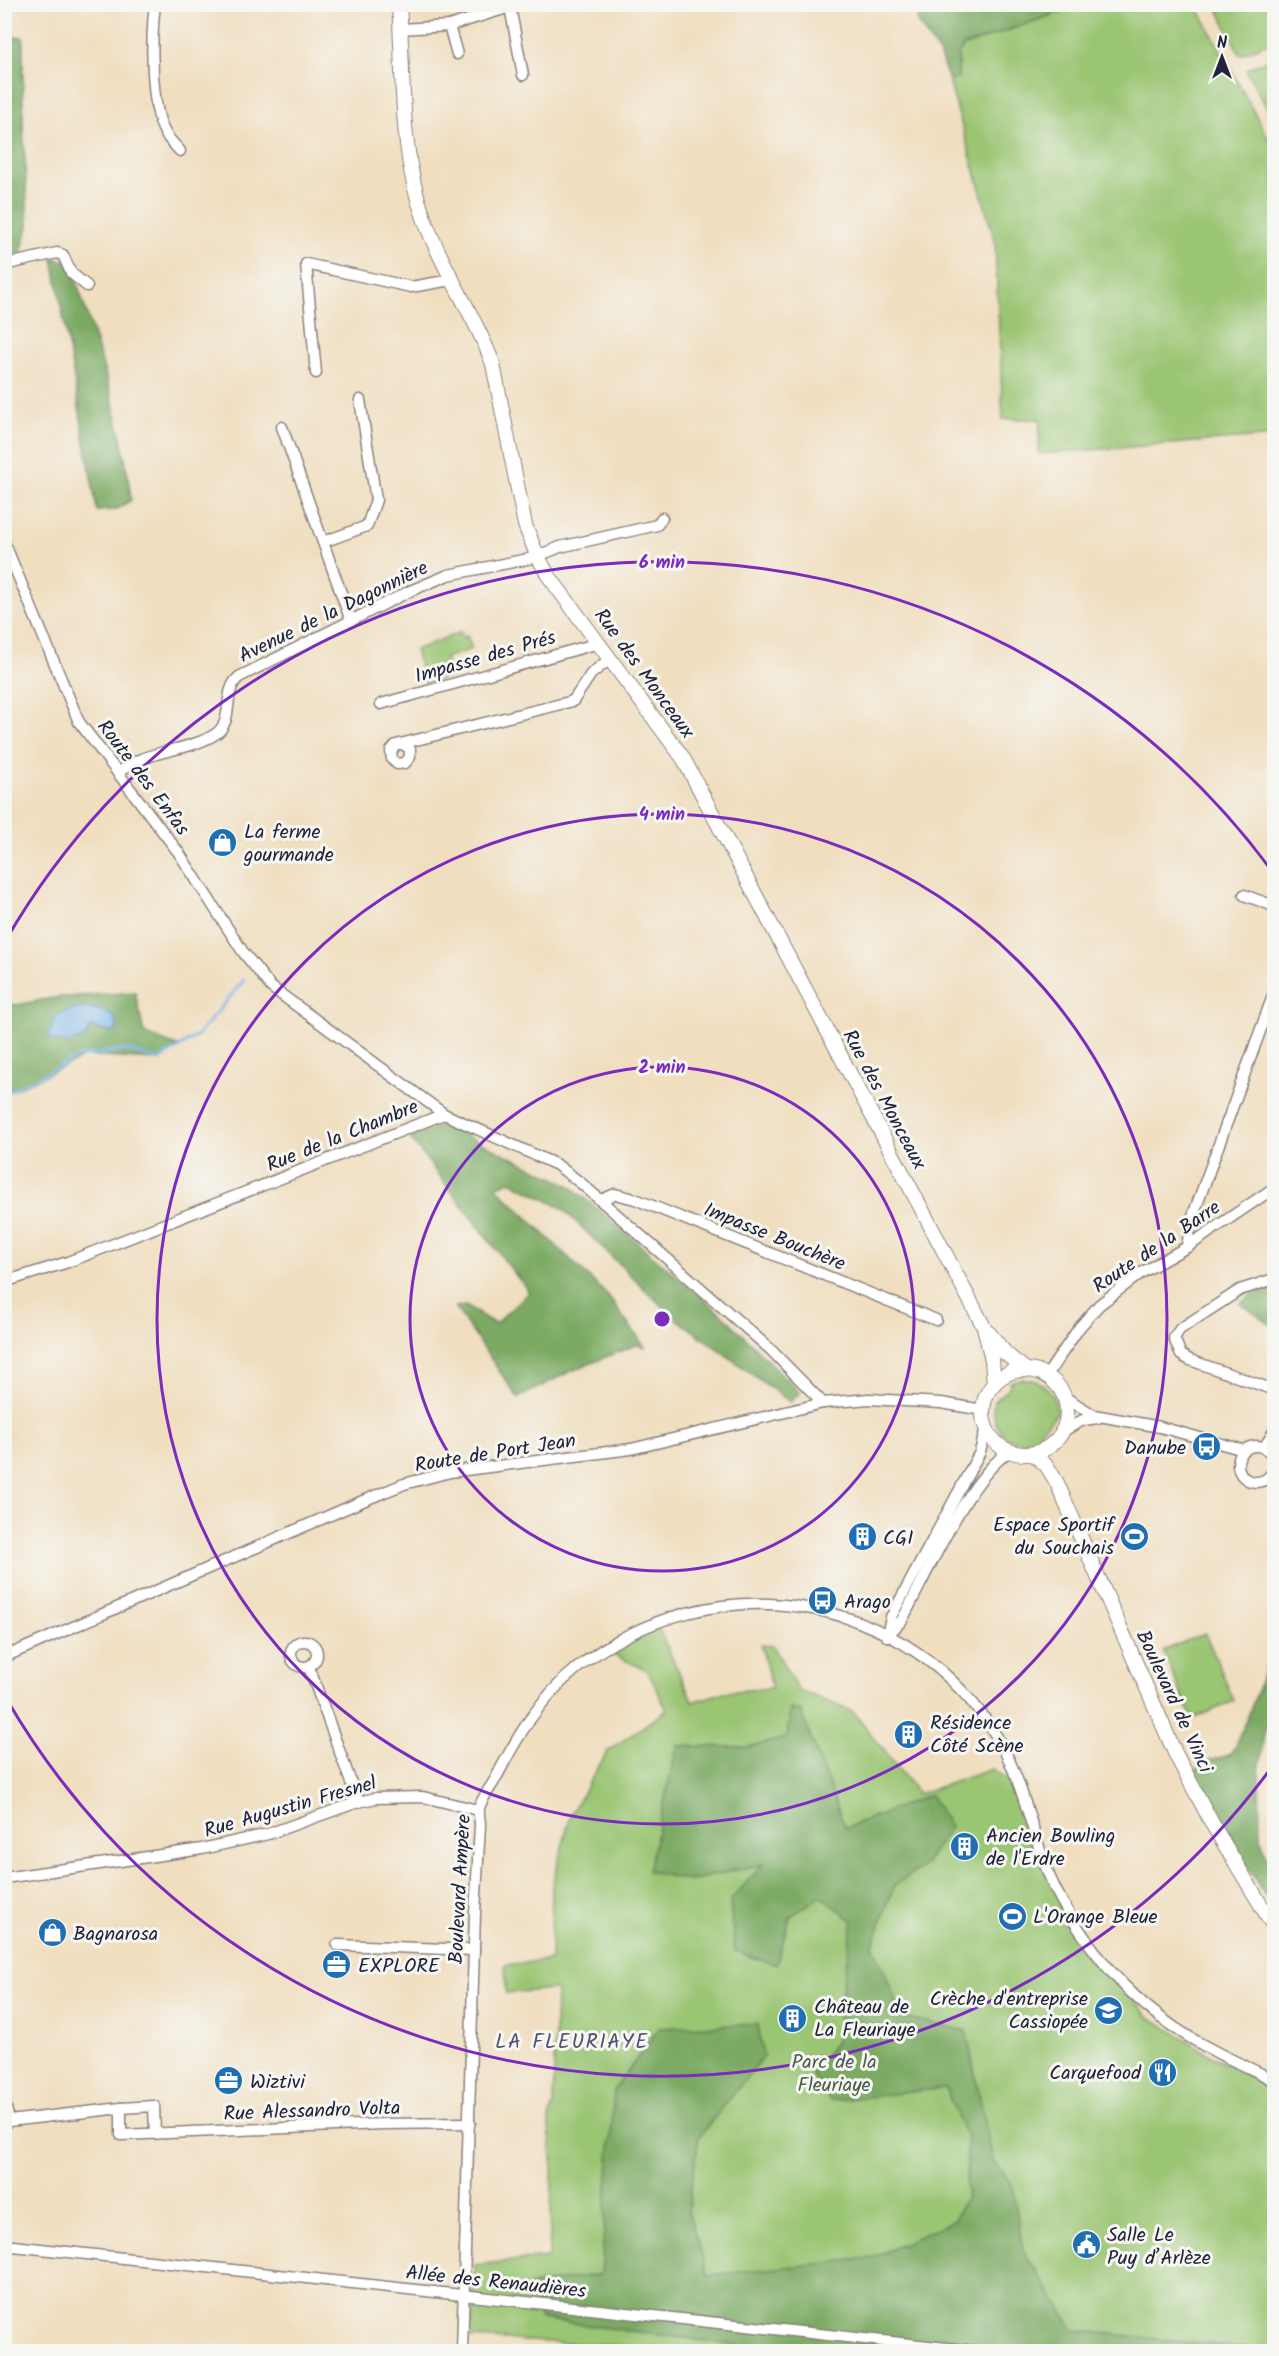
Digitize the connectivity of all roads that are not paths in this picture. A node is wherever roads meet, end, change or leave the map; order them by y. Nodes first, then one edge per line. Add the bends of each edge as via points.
1 (155, 4) edge
2 (399, 4) edge
3 (509, 6) edge
4 (449, 26) junction
5 (401, 29) junction
6 (457, 54) dead end
7 (523, 75) dead end
8 (180, 151) dead end
9 (4, 265) edge
10 (451, 280) junction
11 (87, 286) dead end
12 (316, 373) dead end
13 (360, 400) dead end
14 (282, 427) dead end
15 (662, 518) dead end
16 (4, 542) edge
17 (324, 542) junction
18 (537, 555) junction
19 (351, 621) junction
20 (599, 643) junction
21 (611, 658) junction
22 (381, 704) dead end
23 (403, 744) dead end
24 (118, 773) junction
25 (1244, 895) dead end
26 (1275, 906) edge
27 (1275, 993) edge
28 (444, 1114) junction
29 (1275, 1188) edge
30 (601, 1200) junction
31 (1187, 1246) junction
32 (1275, 1279) edge
33 (4, 1282) edge
34 (936, 1320) dead end
35 (984, 1327) junction
36 (1026, 1370) junction
37 (1047, 1375) junction
38 (994, 1383) junction
39 (1275, 1390) edge
40 (1066, 1398) junction
41 (823, 1403) junction
42 (983, 1410) junction
43 (1107, 1418) junction
44 (986, 1426) junction
45 (1063, 1431) junction
46 (1275, 1431) edge
47 (1213, 1442) junction
48 (1054, 1444) junction
49 (1264, 1448) junction
50 (1244, 1449) junction
51 (1010, 1451) junction
52 (1033, 1454) junction
53 (1238, 1464) junction
54 (1274, 1465) edge
55 (1270, 1480) edge
56 (1057, 1483) junction
57 (887, 1636) junction
58 (4, 1657) edge
59 (309, 1667) dead end
60 (358, 1802) junction
61 (478, 1810) junction
62 (4, 1878) edge
63 (1275, 1927) edge
64 (338, 1946) dead end
65 (474, 1950) junction
66 (1275, 2081) edge
67 (4, 2099) edge
68 (121, 2108) junction
69 (470, 2123) junction
70 (155, 2134) junction
71 (4, 2244) edge
72 (465, 2295) junction
73 (462, 2352) edge
74 (983, 2352) edge

1 - 8 street via 153,55 160,116 166,135
2 - 5 main road, Rue des Monceaux
3 - 4 street
3 - 7 street
4 - 5 street
4 - 6 street
5 - 10 main road, Rue des Monceaux via 412,177 423,218
9 - 11 street via 57,253 63,255 71,273
10 - 12 street via 411,287 306,264
10 - 18 main road, Rue des Monceaux via 484,339 493,364 525,525
13 - 17 street via 376,500 367,526
14 - 17 street
15 - 18 street, Avenue de la Dagonnière via 657,525
16 - 24 street, Route des Enfas via 79,722
17 - 19 street
18 - 19 street, Avenue de la Dagonnière via 448,575
18 - 20 main road, Rue des Monceaux
19 - 24 street, Avenue de la Dagonnière via 234,681 225,723 214,735 141,759
20 - 21 main road, Rue des Monceaux
20 - 22 street, Impasse des Prés
21 - 23 street via 591,674 573,701
21 - 35 main road, Rue des Monceaux via 683,758
24 - 28 street, Route des Enfas via 179,853 243,952 271,987
25 - 26 street
27 - 31 street via 1191,1221
28 - 30 street, Rue de la Chambre via 557,1165
28 - 33 street, Rue de la Chambre via 68,1262
29 - 31 street, Route de la Barre
30 - 34 street, Impasse Bouchère via 615,1194 635,1199
30 - 41 street, Rue de la Chambre via 770,1349
31 - 37 street, Route de la Barre via 1141,1273 1099,1305
32 - 39 street via 1240,1290 1180,1329 1174,1338 1181,1355
35 - 36 main road, Rue des Monceaux via 1006,1354
35 - 38 main road, Rue des Monceaux
36 - 37 main road
36 - 38 main road via 1008,1373
37 - 40 main road
38 - 42 main road
40 - 43 street via 1084,1411
40 - 45 main road via 1068,1416
41 - 42 street, Route de Port Jean via 869,1399
41 - 58 street, Route de Port Jean via 631,1449 450,1472 404,1484
42 - 44 main road
43 - 45 street via 1083,1420
43 - 47 street
44 - 51 main road via 996,1442
44 - 57 street via 980,1452 891,1617
45 - 48 main road
46 - 49 street
47 - 50 street
47 - 53 street
48 - 52 main road
48 - 56 main road, Boulevard de Vinci via 1052,1464
49 - 50 street
49 - 54 street
50 - 53 street
51 - 52 main road
51 - 57 street via 977,1483 902,1620
52 - 56 main road, Boulevard de Vinci via 1047,1466
53 - 55 street via 1246,1479
54 - 55 street
56 - 63 main road, Boulevard de Vinci via 1176,1755
57 - 61 street, Boulevard Ampère via 825,1611 771,1603 718,1605 650,1624 620,1637 561,1681 516,1738
57 - 66 street, Boulevard Ampère via 940,1671 987,1723 1007,1756 1047,1871 1064,1905 1118,1980 1147,2008 1185,2034
59 - 60 street
60 - 61 street, Rue Augustin Fresnel via 423,1797
60 - 62 street, Rue Augustin Fresnel via 237,1842
61 - 65 street, Boulevard Ampère
64 - 65 street
65 - 69 street, Boulevard Ampère
67 - 68 street via 9,2121
68 - 70 street, Rue Alessandro Volta via 122,2135
68 - 70 street via 154,2106
69 - 70 street, Rue Alessandro Volta
69 - 72 street, Boulevard Ampère
71 - 72 street, Allée des Renaudières
72 - 73 street, Boulevard Ampère
72 - 74 street, Allée des Renaudières

